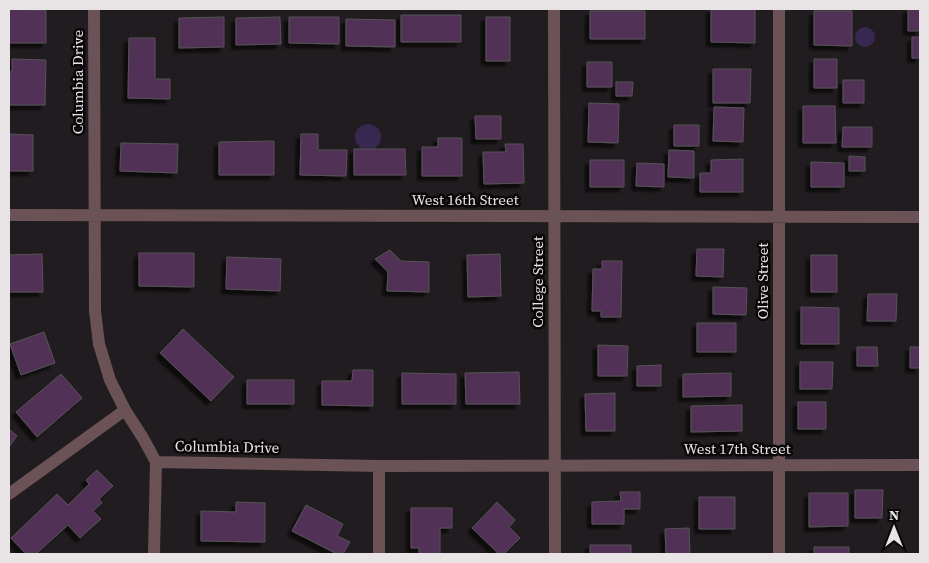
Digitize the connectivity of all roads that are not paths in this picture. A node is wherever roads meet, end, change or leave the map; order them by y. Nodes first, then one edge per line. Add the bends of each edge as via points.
1 (94, 9) edge
2 (554, 9) edge
3 (779, 9) edge
4 (9, 215) edge
5 (94, 215) junction
6 (554, 216) junction
7 (779, 217) junction
8 (920, 217) edge
9 (125, 410) junction
10 (156, 462) junction
11 (555, 465) junction
12 (779, 465) junction
13 (920, 465) edge
14 (379, 466) junction
15 (9, 494) edge
16 (154, 554) edge
17 (379, 554) edge
18 (555, 554) edge
19 (779, 554) edge

1 - 5 street, Columbia Drive
2 - 6 street, College Street
3 - 7 street, Olive Street
4 - 5 street, West 16th Street
5 - 6 street, West 16th Street
5 - 9 street, Columbia Drive via 95,311 99,344 110,380
6 - 7 street, West 16th Street
6 - 11 street, College Street
7 - 8 street, West 16th Street
7 - 12 street, Olive Street
9 - 10 street, Columbia Drive
9 - 15 street
10 - 14 street, Columbia Drive
10 - 16 street
11 - 12 street, West 17th Street
11 - 14 street, Columbia Drive
11 - 18 street, College Street
12 - 13 street, West 17th Street
12 - 19 street, Olive Street
14 - 17 street

